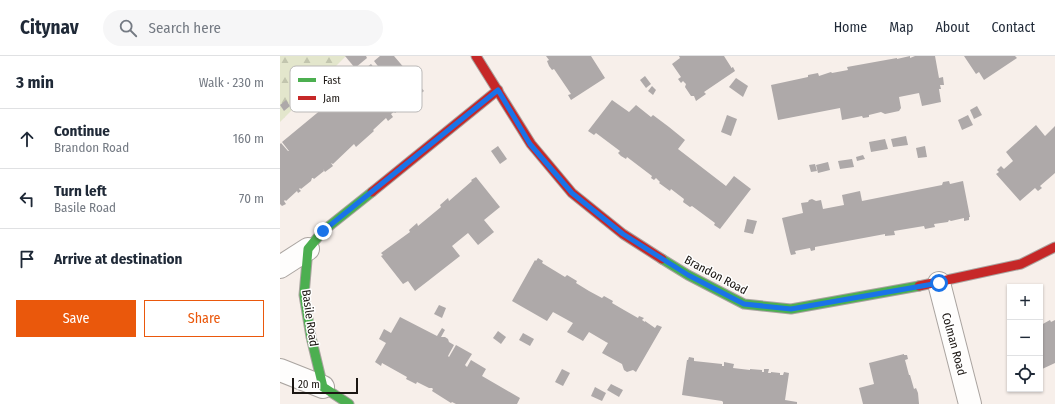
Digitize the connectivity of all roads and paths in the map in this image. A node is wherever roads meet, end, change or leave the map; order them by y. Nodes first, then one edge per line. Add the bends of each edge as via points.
1 (476, 56) edge
2 (498, 90) junction
3 (1055, 247) edge
4 (308, 248) junction
5 (280, 267) edge
6 (939, 283) junction
7 (280, 370) edge
8 (323, 387) junction
9 (349, 404) edge
10 (970, 404) edge

1 - 2 street, Brandon Road
2 - 4 street via 323,231
2 - 6 street, Brandon Road via 530,144 572,193 623,234 688,275 744,304 791,309
3 - 6 street, Brandon Road via 1021,264
4 - 5 street
4 - 8 street, Basile Road via 304,295
6 - 10 street, Colman Road
7 - 8 street
8 - 9 street

